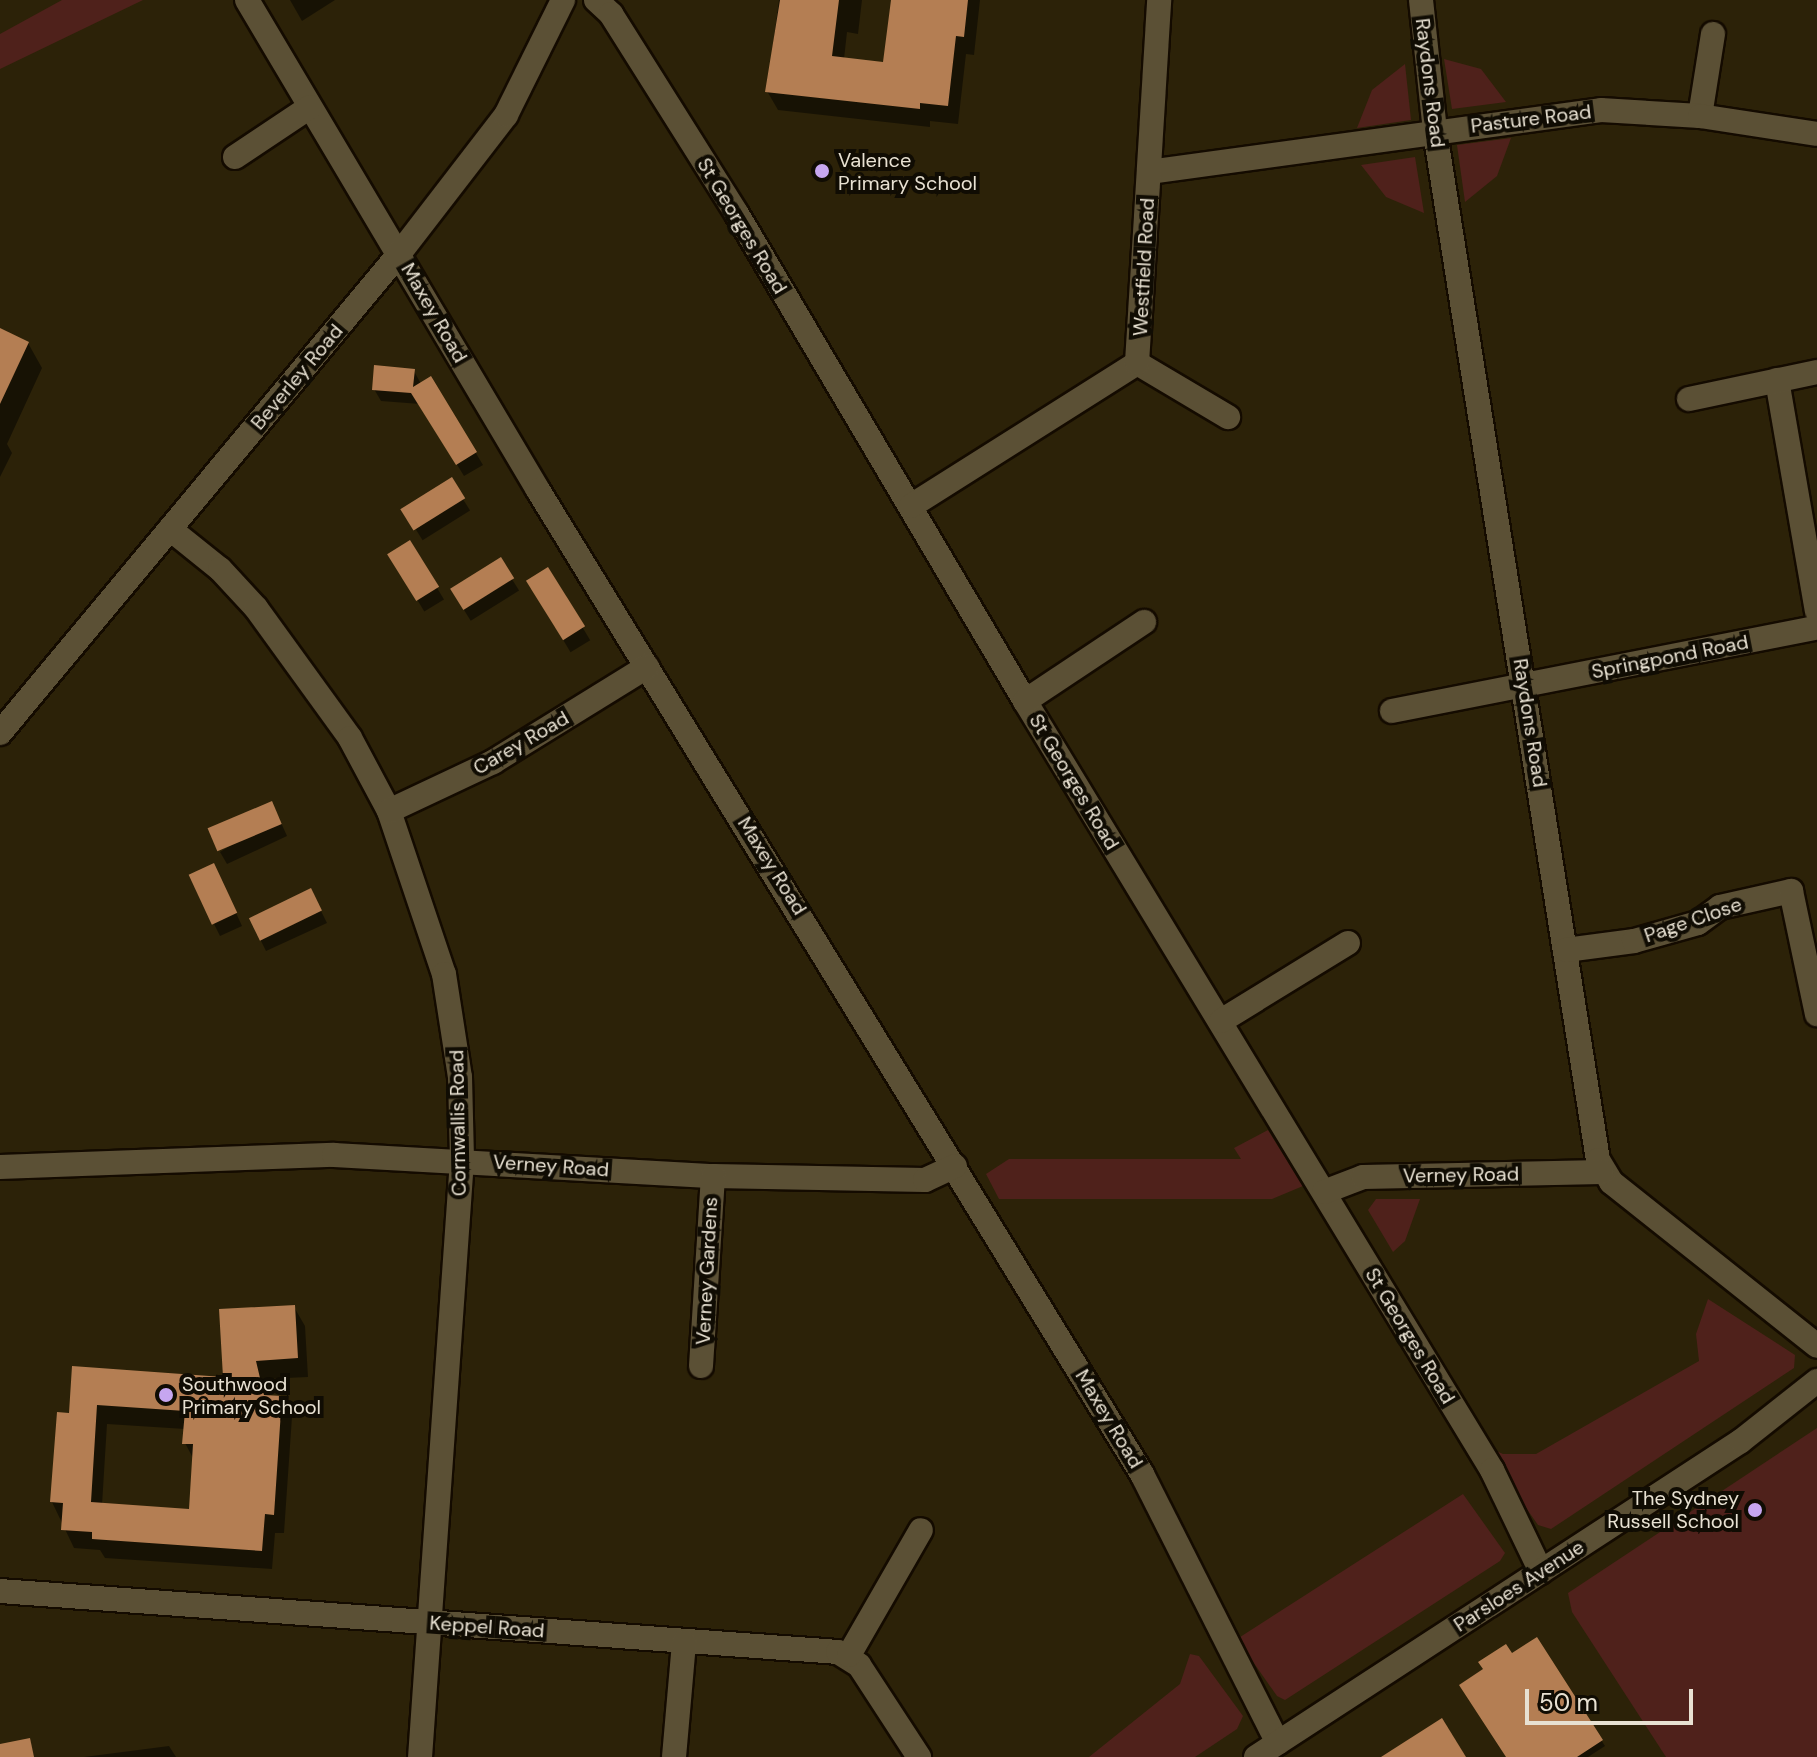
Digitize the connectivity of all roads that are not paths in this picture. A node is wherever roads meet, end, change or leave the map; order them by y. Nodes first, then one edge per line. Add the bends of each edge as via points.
1 (247, 0) edge
2 (563, 0) edge
3 (596, 0) edge
4 (1159, 0) edge
5 (1421, 0) edge
6 (1713, 34) dead end
7 (310, 107) junction
8 (1700, 116) junction
9 (1435, 132) junction
10 (1817, 134) edge
11 (235, 157) dead end
12 (1149, 172) junction
13 (399, 254) junction
14 (1137, 363) junction
15 (1817, 372) edge
16 (1777, 380) junction
17 (1689, 399) dead end
18 (1228, 417) dead end
19 (911, 506) junction
20 (170, 529) junction
21 (1817, 611) edge
22 (1144, 622) dead end
23 (1817, 628) edge
24 (647, 667) junction
25 (1524, 685) junction
26 (1025, 701) junction
27 (1392, 711) dead end
28 (0, 733) edge
29 (389, 811) junction
30 (1348, 943) dead end
31 (1566, 950) junction
32 (1817, 1014) edge
33 (1221, 1021) junction
34 (462, 1160) junction
35 (955, 1166) junction
36 (0, 1167) edge
37 (1602, 1172) junction
38 (713, 1176) junction
39 (1324, 1192) junction
40 (1817, 1346) edge
41 (701, 1366) dead end
42 (1817, 1381) edge
43 (921, 1530) dead end
44 (1541, 1572) junction
45 (0, 1591) edge
46 (431, 1622) junction
47 (684, 1642) junction
48 (849, 1655) junction
49 (1278, 1743) junction
50 (420, 1757) edge
51 (674, 1757) edge
52 (919, 1757) edge
53 (1256, 1757) edge

1 - 7 street, Maxey Road
2 - 13 street, Beverley Road via 506,115
3 - 19 street, St Georges Road via 611,14 737,214
4 - 12 street, Westfield Road
5 - 9 street, Raydons Road
6 - 8 street
7 - 11 street
7 - 13 street, Maxey Road
8 - 9 street, Pasture Road via 1601,110
8 - 10 street, Pasture Road
9 - 12 street, Pasture Road
9 - 25 street, Raydons Road
12 - 14 street, Westfield Road
13 - 20 street, Beverley Road
13 - 24 street, Maxey Road
14 - 18 street
14 - 19 street, Westfield Road
15 - 16 street
16 - 17 street
16 - 21 street
19 - 26 street, St Georges Road
20 - 28 street, Beverley Road
20 - 29 street, Cornwallis Road via 220,569 304,669
22 - 26 street
23 - 25 street, Springpond Road
24 - 29 street, Carey Road via 493,762
24 - 35 street, Maxey Road
25 - 27 street, Springpond Road
25 - 31 street, Raydons Road
26 - 33 street, St Georges Road
29 - 34 street, Cornwallis Road via 444,974 460,1077
30 - 33 street
31 - 32 street, Page Close via 1634,941 1698,923 1720,907 1791,891
31 - 37 street, Raydons Road
33 - 39 street, St Georges Road
34 - 36 street, Verney Road via 334,1155
34 - 38 street, Verney Road
34 - 46 street, Cornwallis Road
35 - 38 street, Verney Road via 925,1180
35 - 49 street, Maxey Road via 1142,1474
37 - 39 street, Verney Road via 1363,1177
37 - 40 street
38 - 41 street, Verney Gardens
39 - 44 street, St Georges Road via 1492,1470
42 - 44 street, Parsloes Avenue via 1741,1441
43 - 48 street
44 - 49 street, Parsloes Avenue
45 - 46 street, Keppel Road
46 - 47 street, Keppel Road
46 - 50 street, Cornwallis Road
47 - 48 street, Keppel Road
47 - 51 street
48 - 52 street
49 - 53 street, Parsloes Avenue

